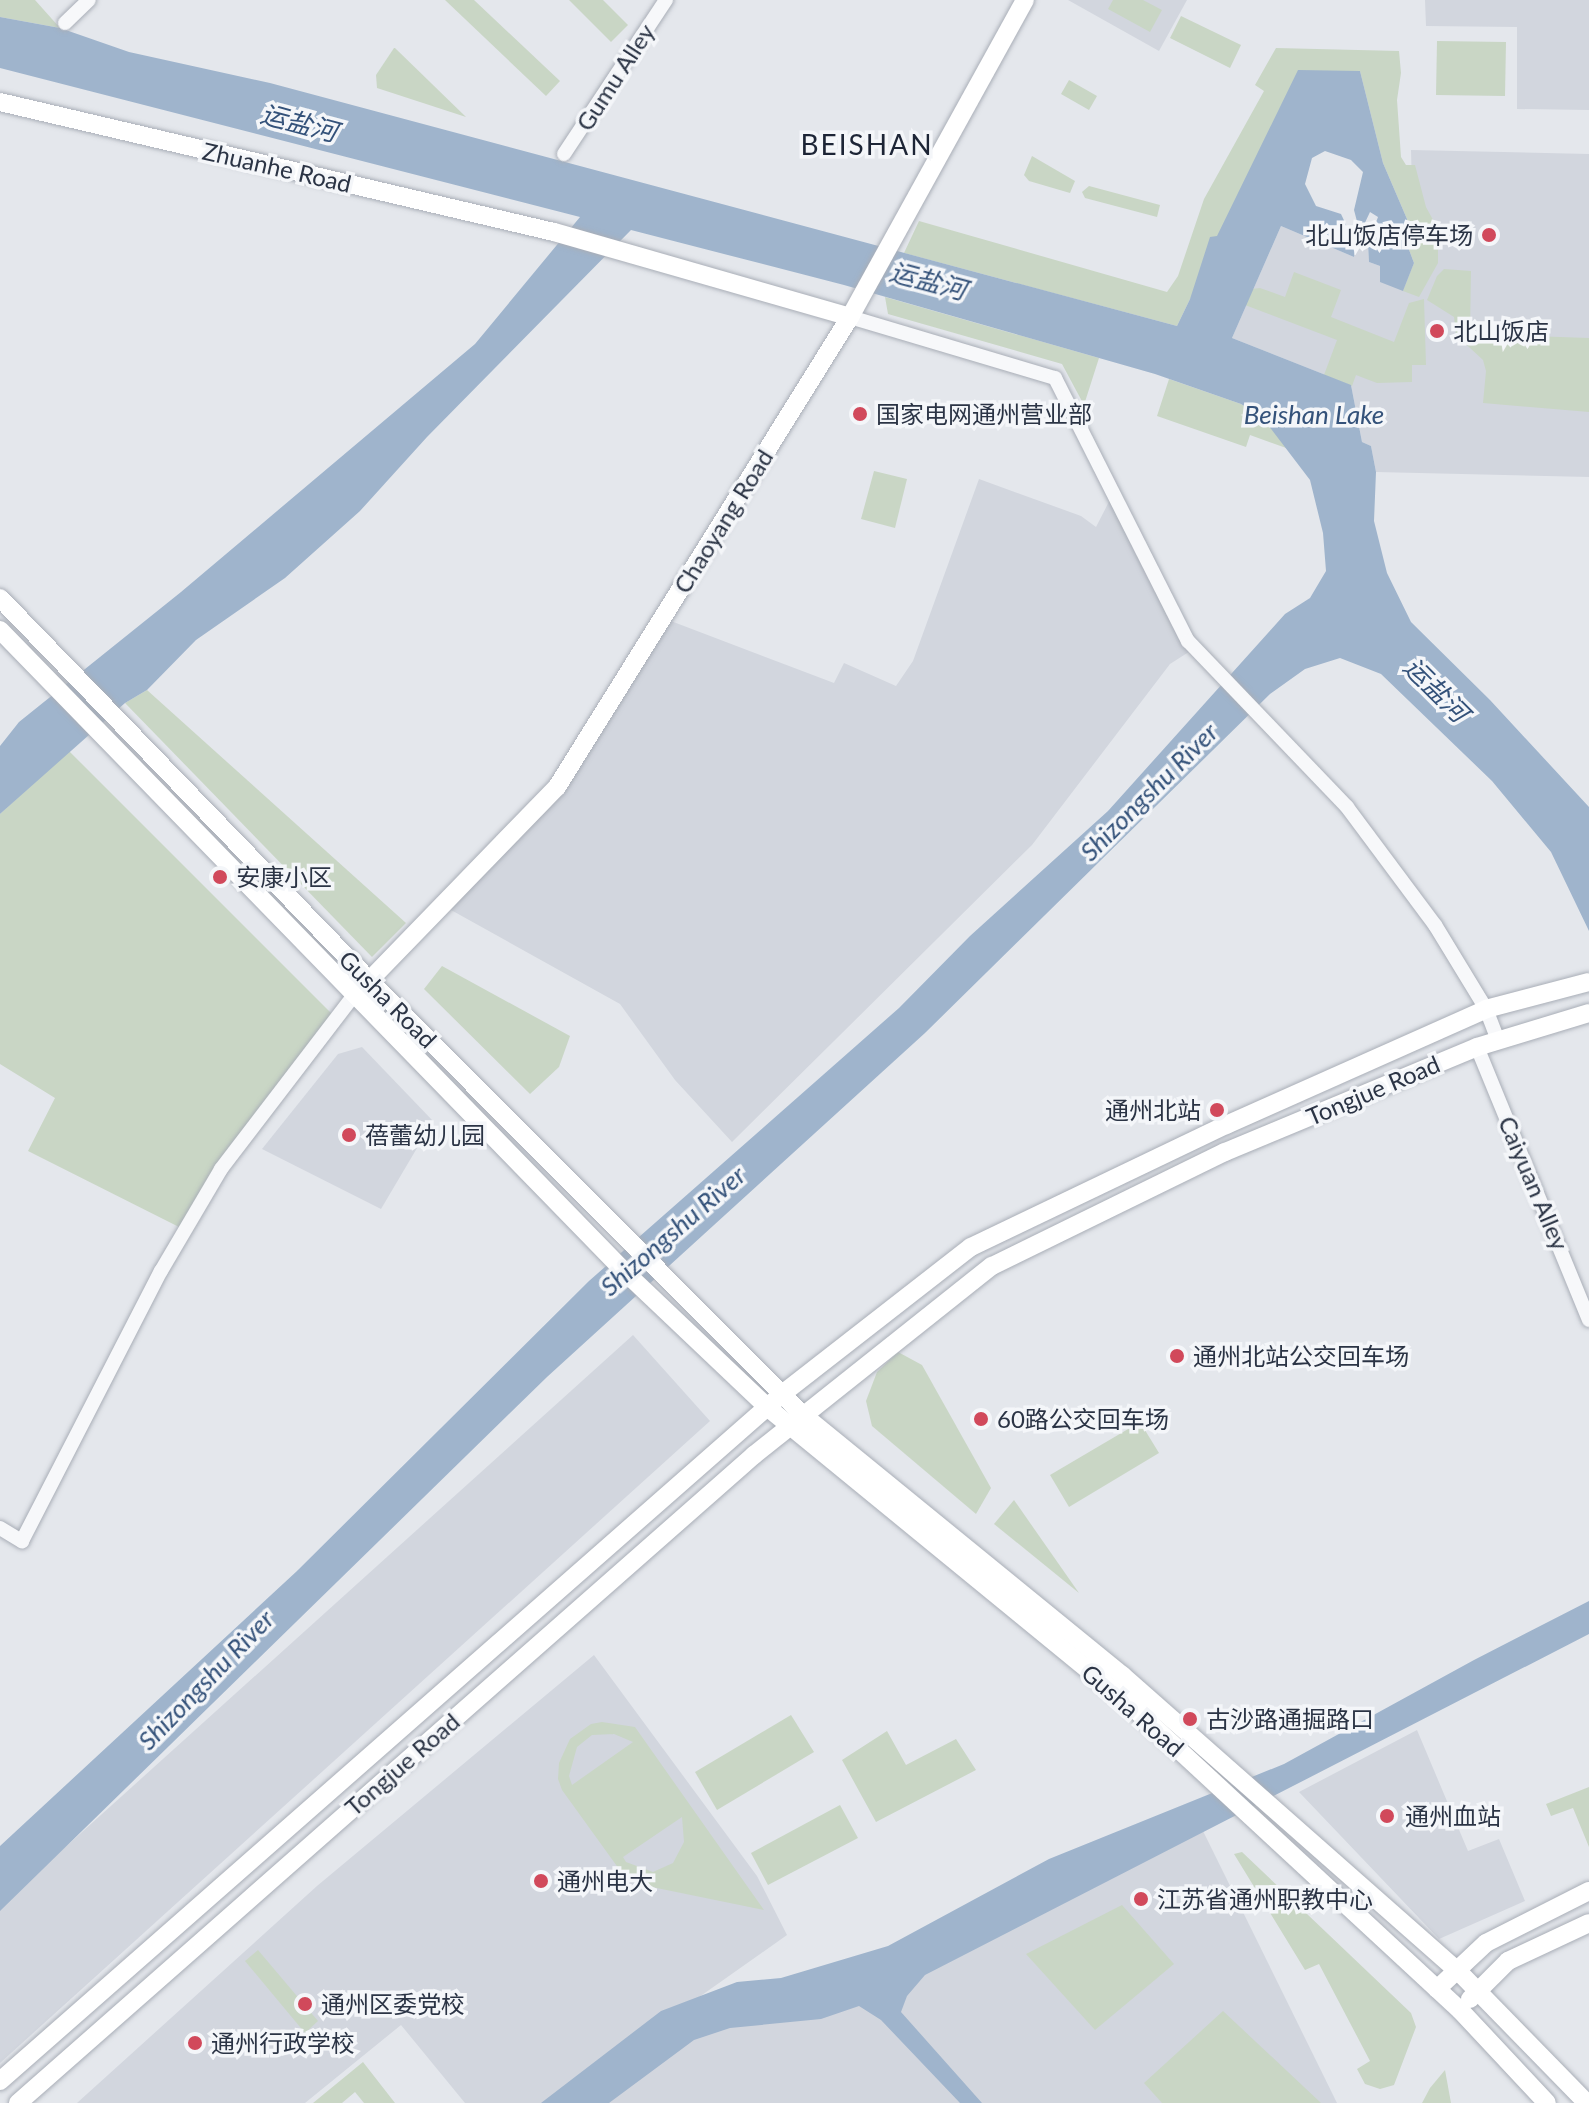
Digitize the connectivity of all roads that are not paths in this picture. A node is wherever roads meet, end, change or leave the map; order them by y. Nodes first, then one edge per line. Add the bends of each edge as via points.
1 (89, 0) edge
2 (666, 0) edge
3 (1025, 0) edge
4 (65, 23) dead end
5 (0, 102) edge
6 (564, 154) dead end
7 (854, 310) junction
8 (0, 598) edge
9 (0, 630) edge
10 (369, 980) junction
11 (1589, 982) edge
12 (355, 994) junction
13 (1486, 1009) junction
14 (1589, 1013) edge
15 (1498, 1040) junction
16 (1477, 1047) junction
17 (1589, 1320) edge
18 (782, 1394) junction
19 (767, 1407) junction
20 (796, 1422) junction
21 (0, 1528) edge
22 (1589, 1891) edge
23 (1589, 1923) edge
24 (1457, 1970) junction
25 (1437, 1989) junction
26 (1478, 1991) junction
27 (1460, 2010) junction
28 (0, 2081) edge
29 (18, 2103) edge
30 (1547, 2103) edge
31 (1587, 2103) edge

1 - 4 street
2 - 6 street, Gumu Alley
3 - 7 main road, Chaoyang Road
5 - 7 main road, Zhuanhe Road via 554,232
7 - 10 main road, Chaoyang Road via 557,787
7 - 13 street via 1055,378 1188,641 1347,807 1435,925
8 - 10 main road, Gusha Road
9 - 12 main road, Gusha Road
10 - 12 main road, Chaoyang Road
10 - 18 main road, Gusha Road
11 - 13 main road, Tongjue Road
12 - 19 main road, Gusha Road
12 - 21 street via 221,1169 161,1271 22,1541
13 - 15 street
13 - 18 main road, Tongjue Road via 971,1247
14 - 15 main road, Tongjue Road
15 - 16 main road, Tongjue Road
16 - 17 street, Caiyuan Alley
16 - 20 main road, Tongjue Road via 1225,1152 992,1266
18 - 19 main road, Tongjue Road
18 - 20 main road, Gusha Road
19 - 20 main road, Gusha Road
19 - 28 main road, Tongjue Road
20 - 24 main road, Gusha Road via 1122,1675
20 - 25 main road, Gusha Road via 1125,1700
20 - 29 main road, Tongjue Road
22 - 24 main road via 1486,1943
23 - 26 main road via 1508,1961
24 - 25 main road
24 - 26 main road, Gusha Road
25 - 27 main road, Gusha Road
26 - 27 main road
26 - 31 main road, Gusha Road
27 - 30 main road, Gusha Road

